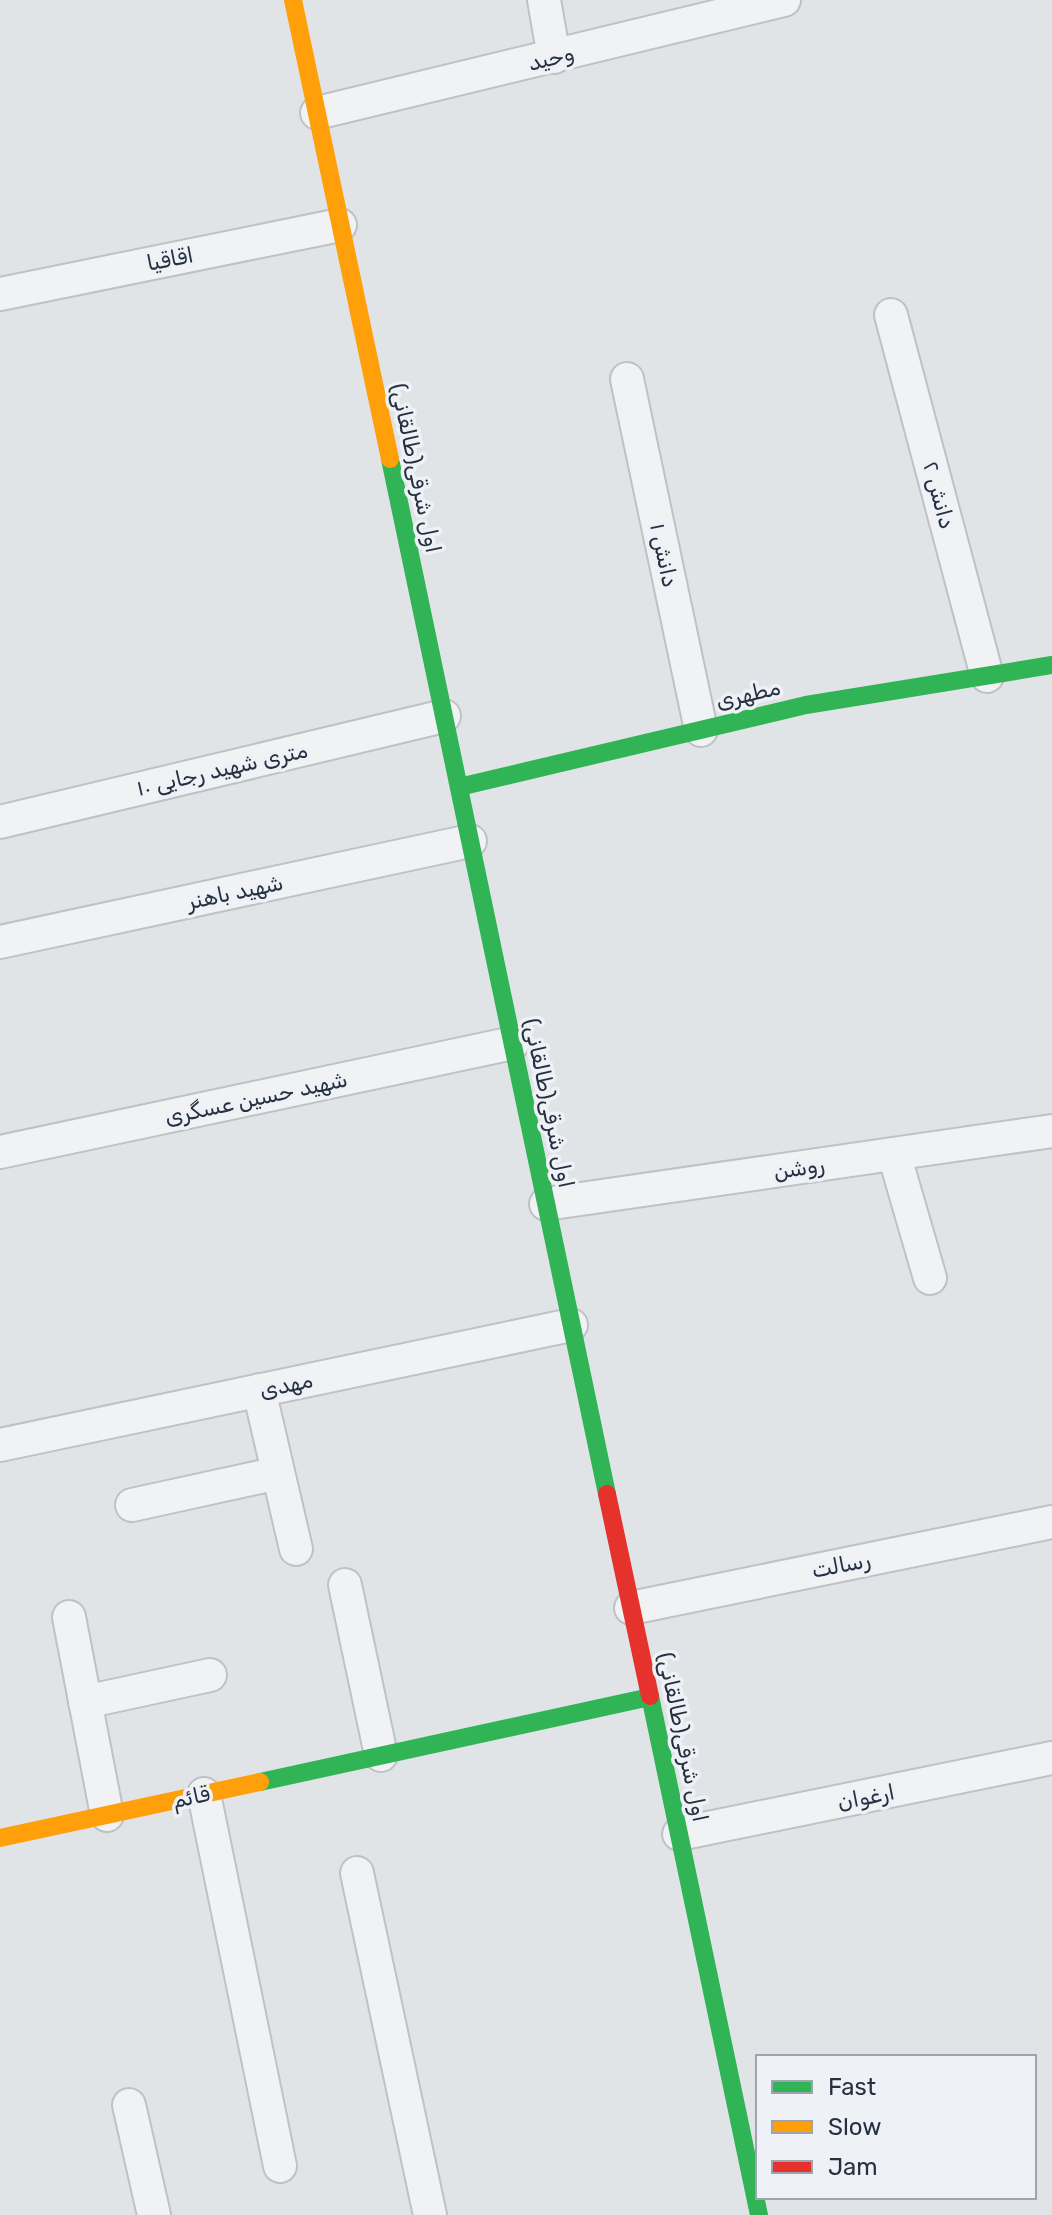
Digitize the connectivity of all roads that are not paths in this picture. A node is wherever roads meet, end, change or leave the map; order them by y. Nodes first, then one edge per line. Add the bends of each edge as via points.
1 (293, 0) edge
2 (544, 0) edge
3 (784, 0) edge
4 (554, 57) junction
5 (317, 113) junction
6 (340, 225) junction
7 (0, 294) edge
8 (891, 315) dead end
9 (627, 379) dead end
10 (1052, 665) edge
11 (987, 676) junction
12 (444, 716) junction
13 (701, 730) junction
14 (459, 787) junction
15 (0, 822) edge
16 (470, 841) junction
17 (0, 942) edge
18 (513, 1043) junction
19 (1052, 1131) edge
20 (0, 1152) edge
21 (894, 1154) junction
22 (546, 1204) junction
23 (930, 1278) dead end
24 (571, 1325) junction
25 (259, 1390) junction
26 (0, 1445) edge
27 (278, 1473) junction
28 (132, 1505) dead end
29 (1052, 1522) edge
30 (296, 1549) dead end
31 (345, 1585) dead end
32 (631, 1608) junction
33 (69, 1617) dead end
34 (210, 1675) dead end
35 (650, 1697) junction
36 (85, 1702) junction
37 (381, 1755) junction
38 (1052, 1758) edge
39 (204, 1794) junction
40 (107, 1815) junction
41 (679, 1834) junction
42 (0, 1838) edge
43 (357, 1873) dead end
44 (129, 2105) dead end
45 (280, 2166) dead end
46 (154, 2215) edge
47 (430, 2215) edge
48 (759, 2215) edge

1 - 5 street, اول شرقی(طالقانی)
2 - 4 street
3 - 4 street, وحید
4 - 5 street, وحید
5 - 6 street, اول شرقی(طالقانی)
6 - 7 street, اقاقیا
6 - 12 street, اول شرقی(طالقانی)
8 - 11 street, دانش ۲
9 - 13 street, دانش ۱
10 - 11 street, مطهری
11 - 13 street, مطهری via 806,705
12 - 14 street, اول شرقی(طالقانی)
12 - 15 street, ۱۰ متری شهید رجایی
13 - 14 street, مطهری
14 - 16 street, اول شرقی(طالقانی)
16 - 17 street, شهید باهنر
16 - 18 street, اول شرقی(طالقانی)
18 - 20 street, شهید حسین عسگری
18 - 22 street, اول شرقی(طالقانی)
19 - 21 street, روشن
21 - 22 street, روشن
21 - 23 street
22 - 24 street, اول شرقی(طالقانی)
24 - 25 street, مهدی
24 - 32 street, اول شرقی(طالقانی)
25 - 26 street, مهدی
25 - 27 street
27 - 28 street
27 - 30 street
29 - 32 street, رسالت
31 - 37 street
32 - 35 street, اول شرقی(طالقانی)
33 - 36 street
34 - 36 street
35 - 37 street, قائم
35 - 41 street, اول شرقی(طالقانی)
36 - 40 street
37 - 39 street, قائم
38 - 41 street, ارغوان
39 - 40 street, قائم
39 - 45 street
40 - 42 street, قائم
41 - 48 street, اول شرقی(طالقانی)
43 - 47 street
44 - 46 street

